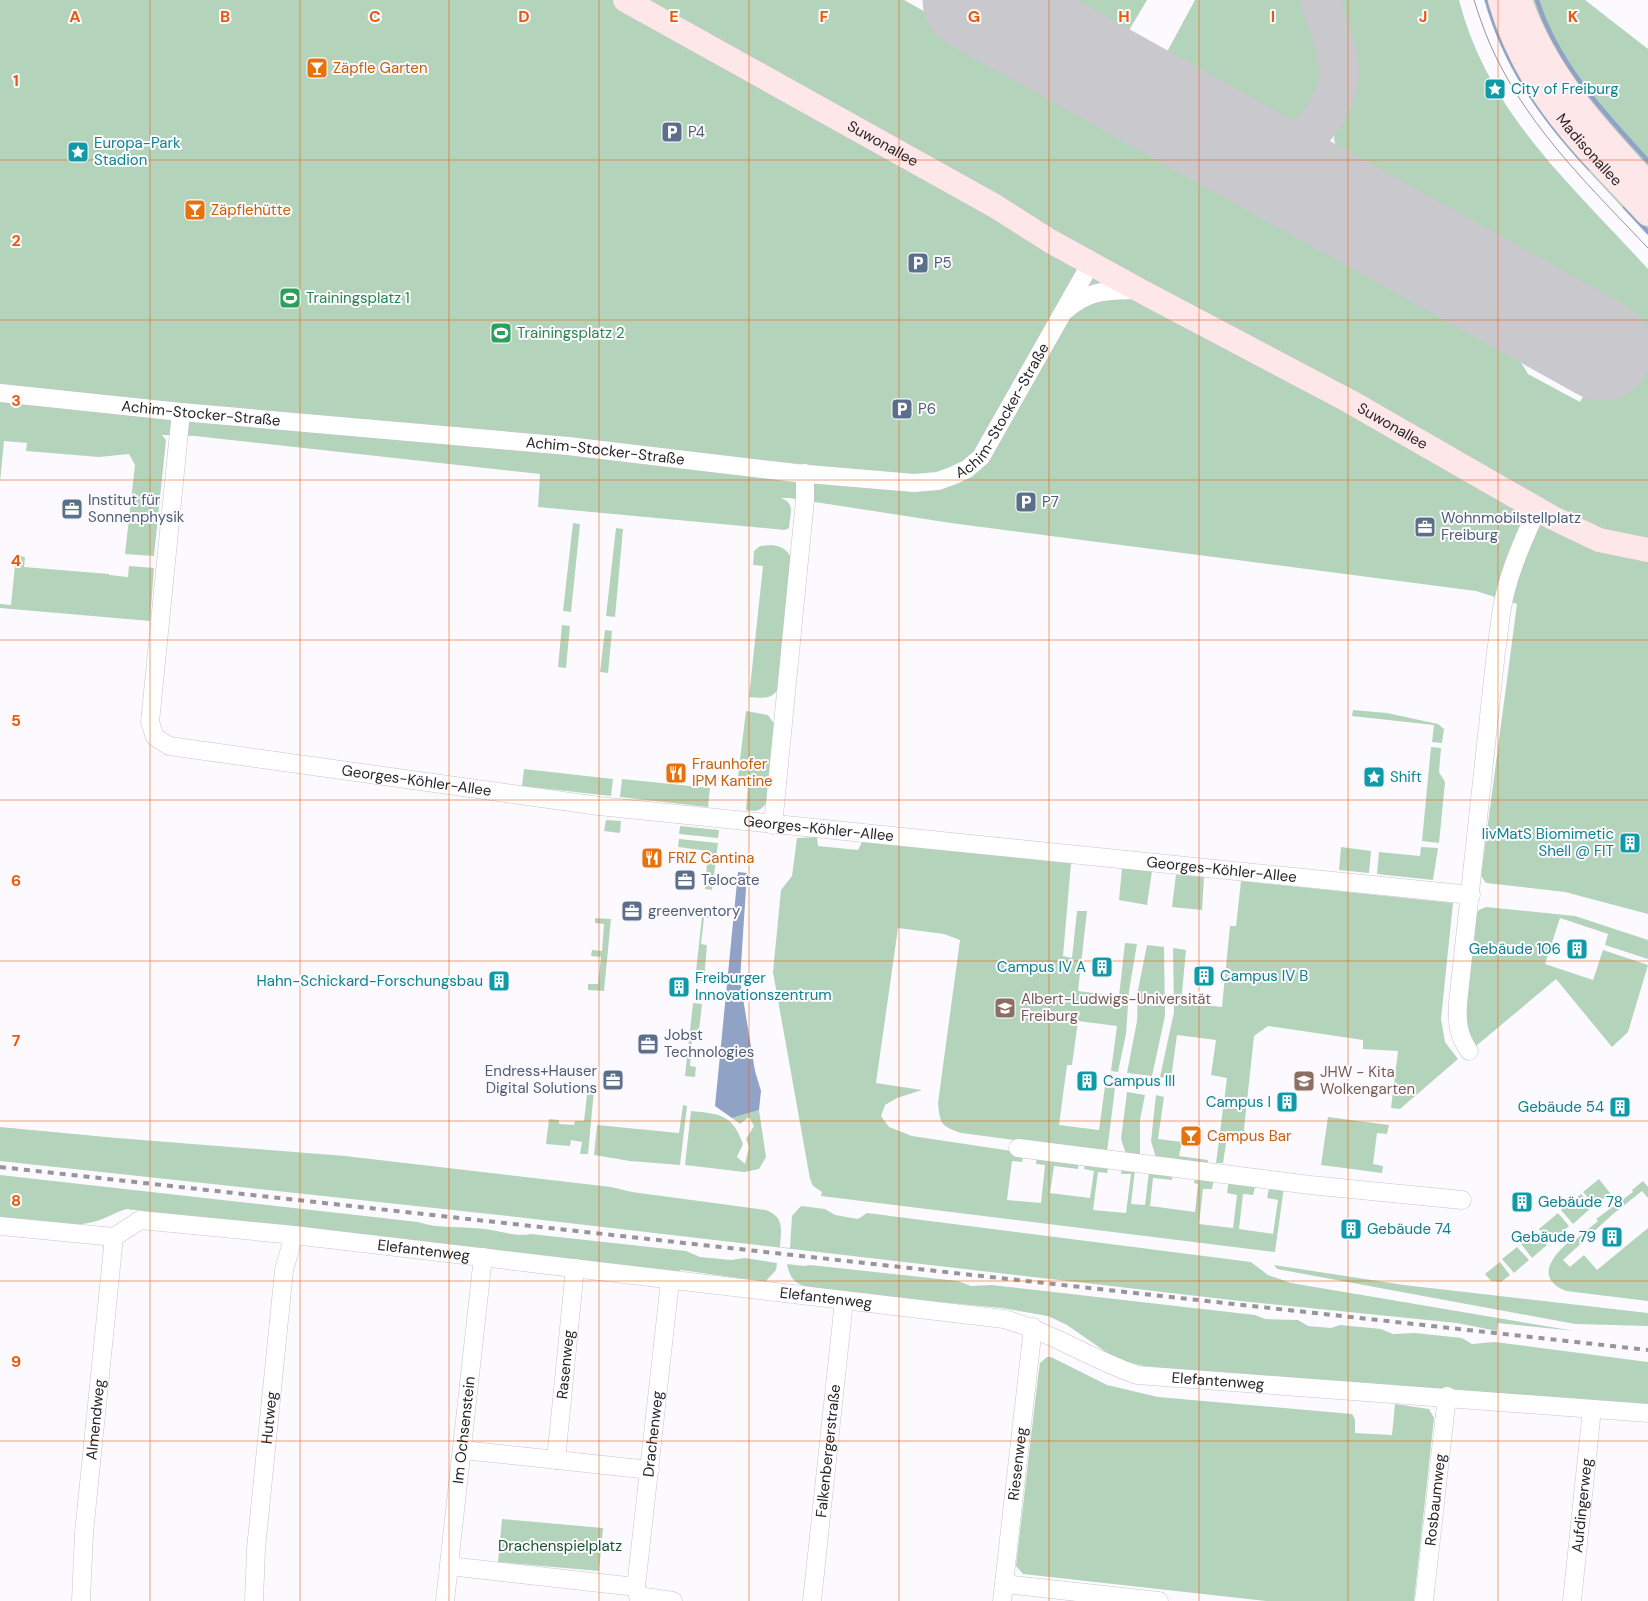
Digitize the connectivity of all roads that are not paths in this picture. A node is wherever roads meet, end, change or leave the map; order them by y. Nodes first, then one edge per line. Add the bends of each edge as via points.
1 (625, 0) edge
2 (1500, 0) edge
3 (1520, 0) edge
4 (1648, 184) edge
5 (1648, 214) edge
6 (1091, 263) junction
7 (1139, 290) junction
8 (1060, 315) junction
9 (0, 393) edge
10 (181, 412) junction
11 (805, 474) junction
12 (1537, 510) junction
13 (1648, 550) edge
14 (773, 825) junction
15 (1471, 895) junction
16 (1469, 1051) dead end
17 (1018, 1148) dead end
18 (1462, 1200) dead end
19 (0, 1226) edge
20 (294, 1235) junction
21 (114, 1237) junction
22 (483, 1257) junction
23 (575, 1268) junction
24 (670, 1281) junction
25 (844, 1301) junction
26 (1033, 1327) junction
27 (1447, 1396) junction
28 (1592, 1409) junction
29 (1648, 1412) edge
30 (463, 1450) junction
31 (556, 1460) junction
32 (650, 1470) junction
33 (449, 1566) junction
34 (636, 1587) junction
35 (1003, 1593) edge
36 (81, 1601) edge
37 (254, 1601) edge
38 (445, 1601) edge
39 (673, 1601) edge
40 (812, 1601) edge
41 (1159, 1601) edge
42 (1424, 1601) edge
43 (1572, 1601) edge

1 - 6 street, Suwonallee
2 - 5 street, Madisonallee via 1516,46 1539,90 1576,137
3 - 4 street, Madisonallee via 1544,54 1565,89
6 - 7 street, Suwonallee
6 - 8 street, Achim-Stocker-Straße
7 - 8 street, Suwonallee via 1100,291 1073,304
7 - 12 street, Suwonallee via 1349,401
8 - 11 street, Achim-Stocker-Straße via 992,441 967,469 938,481 914,483
9 - 10 street, Achim-Stocker-Straße
10 - 11 street, Achim-Stocker-Straße via 568,446
10 - 14 street, Georges-Köhler-Allee via 150,722 155,737 169,746 514,796
11 - 14 street
12 - 13 street, Suwonallee via 1588,536
12 - 15 street via 1516,557 1504,598
14 - 15 street, Georges-Köhler-Allee
15 - 16 street via 1457,1026
17 - 18 street via 1310,1185
19 - 21 street
20 - 21 street, Elefantenweg via 140,1220
20 - 22 street, Elefantenweg
20 - 37 street, Hutweg via 284,1270 256,1549
21 - 36 street, Almendweg via 84,1533
22 - 23 street, Elefantenweg
22 - 30 street, Im Ochsenstein
23 - 24 street, Elefantenweg
23 - 31 street, Rasenweg
24 - 25 street, Elefantenweg
24 - 32 street, Drachenweg
25 - 26 street, Elefantenweg via 1004,1319
25 - 40 street, Falkenbergerstraße
26 - 27 street, Elefantenweg via 1106,1364 1138,1375
26 - 35 street, Riesenweg
27 - 28 street, Elefantenweg
27 - 42 street, Rosbaumweg
28 - 29 street, Elefantenweg
28 - 43 street, Aufdingerweg
30 - 31 street
30 - 33 street, Im Ochsenstein
31 - 32 street
32 - 34 street, Drachenweg
33 - 34 street
33 - 38 street, Im Ochsenstein
34 - 39 street via 638,1596
35 - 41 street

